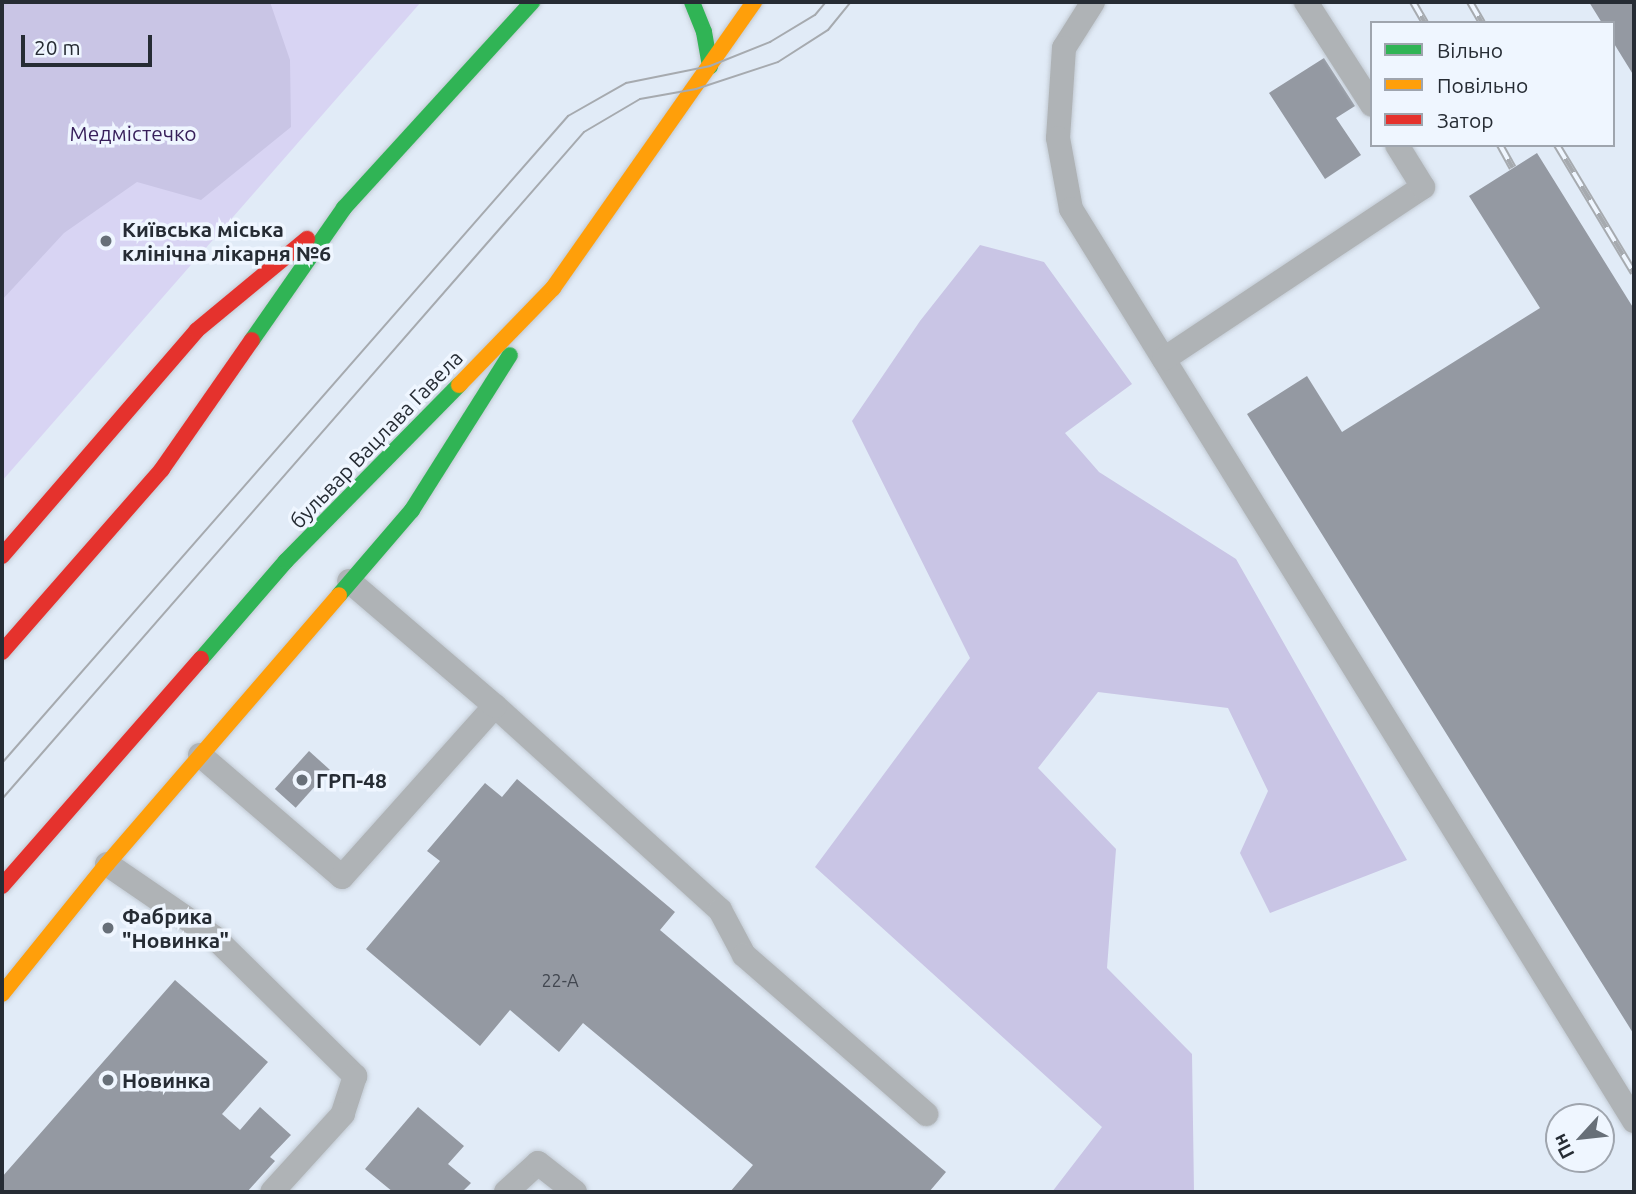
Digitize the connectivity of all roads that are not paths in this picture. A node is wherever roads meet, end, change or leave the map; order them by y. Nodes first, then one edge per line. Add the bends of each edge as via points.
1 (532, 2) edge
2 (692, 2) edge
3 (754, 2) edge
4 (1093, 2) edge
5 (1306, 2) edge
6 (710, 66) junction
7 (1370, 102) edge
8 (1398, 147) edge
9 (344, 208) junction
10 (553, 288) junction
11 (1164, 359) junction
12 (2, 556) edge
13 (349, 581) junction
14 (2, 652) edge
15 (495, 706) junction
16 (200, 755) junction
17 (107, 864) junction
18 (2, 886) edge
19 (2, 994) edge
20 (926, 1114) dead end
21 (1634, 1121) edge
22 (272, 1192) edge
23 (506, 1192) edge
24 (575, 1192) edge

1 - 9 main road
2 - 6 main road
3 - 6 main road, бульвар Вацлава Гавела
4 - 11 lane via 1063,48 1058,138 1072,209
5 - 7 lane
6 - 10 main road, бульвар Вацлава Гавела
8 - 11 lane via 1423,187
9 - 12 main road via 197,330
9 - 14 main road via 162,470
10 - 13 main road via 412,510
10 - 18 main road, бульвар Вацлава Гавела via 286,561
11 - 21 lane
13 - 15 lane
13 - 16 main road
15 - 16 lane via 342,877
15 - 20 lane via 720,910 744,955
16 - 17 main road
17 - 19 main road
17 - 22 lane via 215,938 355,1076 343,1114
23 - 24 lane via 538,1163

